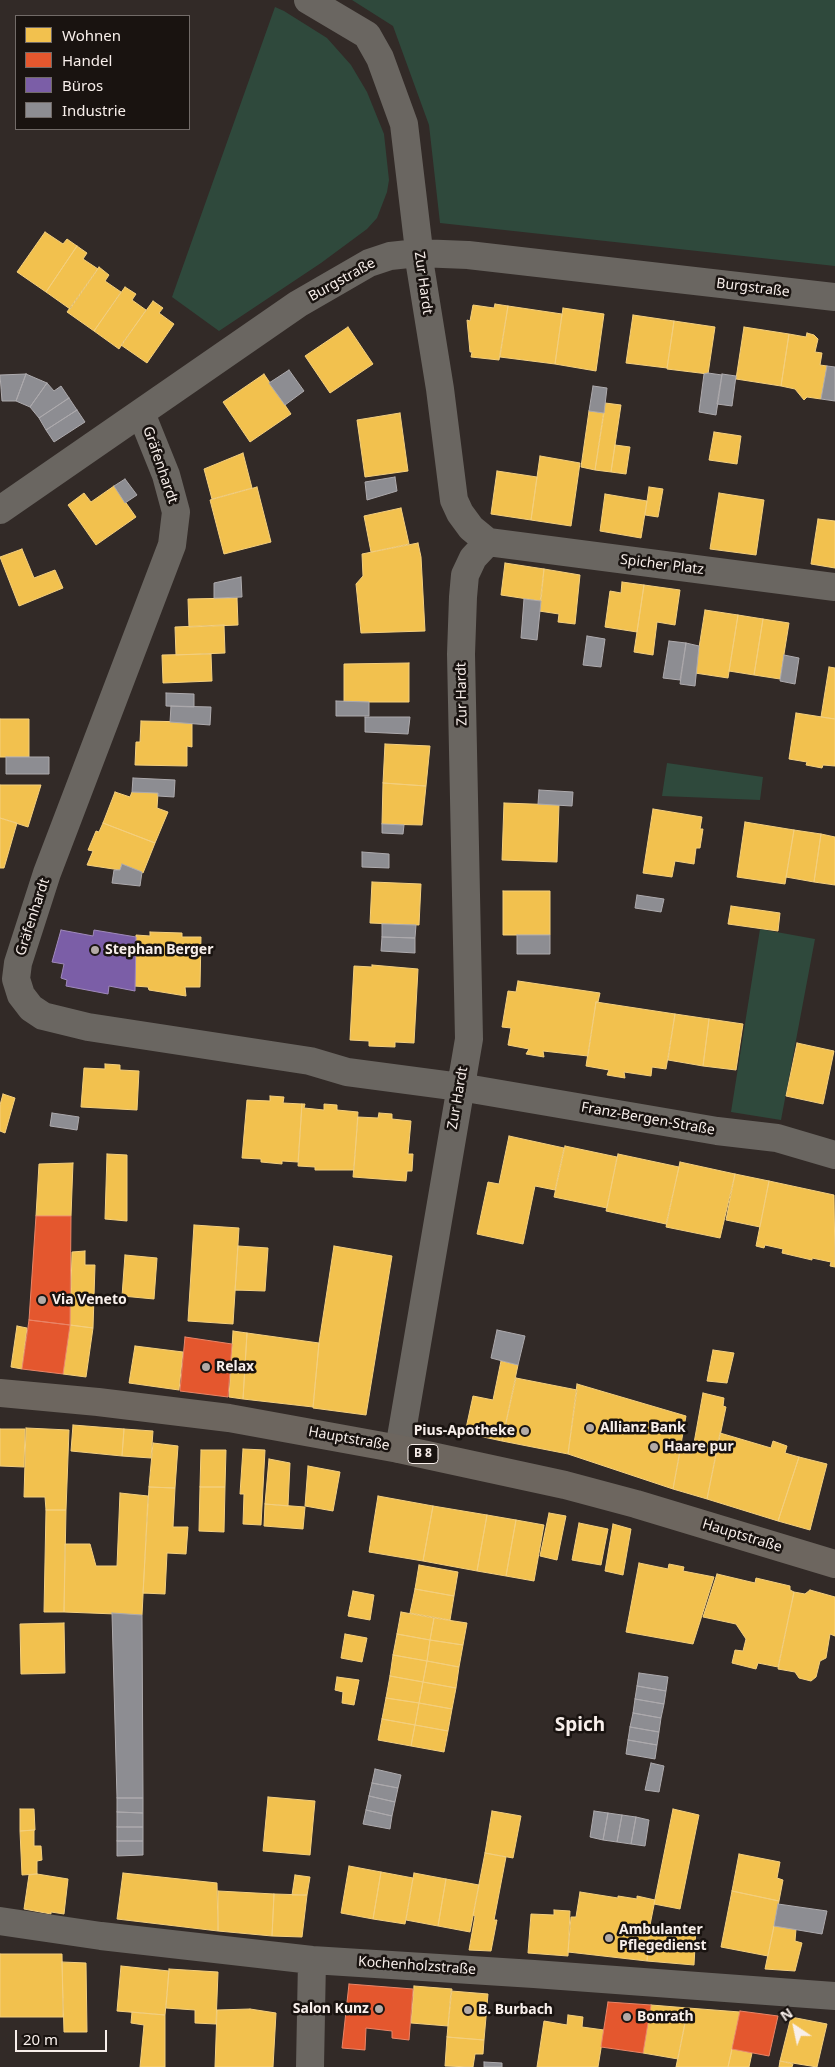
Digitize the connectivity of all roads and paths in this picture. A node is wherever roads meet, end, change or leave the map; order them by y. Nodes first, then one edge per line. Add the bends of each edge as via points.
1 (308, 0) edge
2 (418, 253) junction
3 (835, 297) edge
4 (141, 413) junction
5 (0, 510) edge
6 (488, 542) junction
7 (835, 587) edge
8 (460, 1087) junction
9 (835, 1155) edge
10 (0, 1393) edge
11 (399, 1448) junction
12 (835, 1564) edge
13 (0, 1921) edge
14 (312, 1960) junction
15 (835, 1996) edge
16 (310, 2067) edge

1 - 2 street, Zur Hardt via 367,35 380,58 404,124
2 - 3 street, Burgstraße via 468,255
2 - 4 street, Burgstraße via 390,256 369,263 335,282
2 - 6 street, Zur Hardt via 454,500 471,528
4 - 5 street, Burgstraße
4 - 8 street, Gräfenhardt via 166,476 176,512 172,545 47,873 18,963 16,979 21,995 43,1016 88,1026 310,1061 348,1072
6 - 7 street, Spicher Platz
6 - 8 street, Zur Hardt via 469,566 463,597 461,654 469,1039
8 - 9 street, Franz-Bergen-Straße via 778,1138
8 - 11 street, Zur Hardt
10 - 11 main road, Hauptstraße / B 8 via 229,1418
11 - 12 main road, Hauptstraße / B 8 via 565,1485
13 - 14 street, Kochenholzstraße
14 - 15 street, Kochenholzstraße
14 - 16 street

